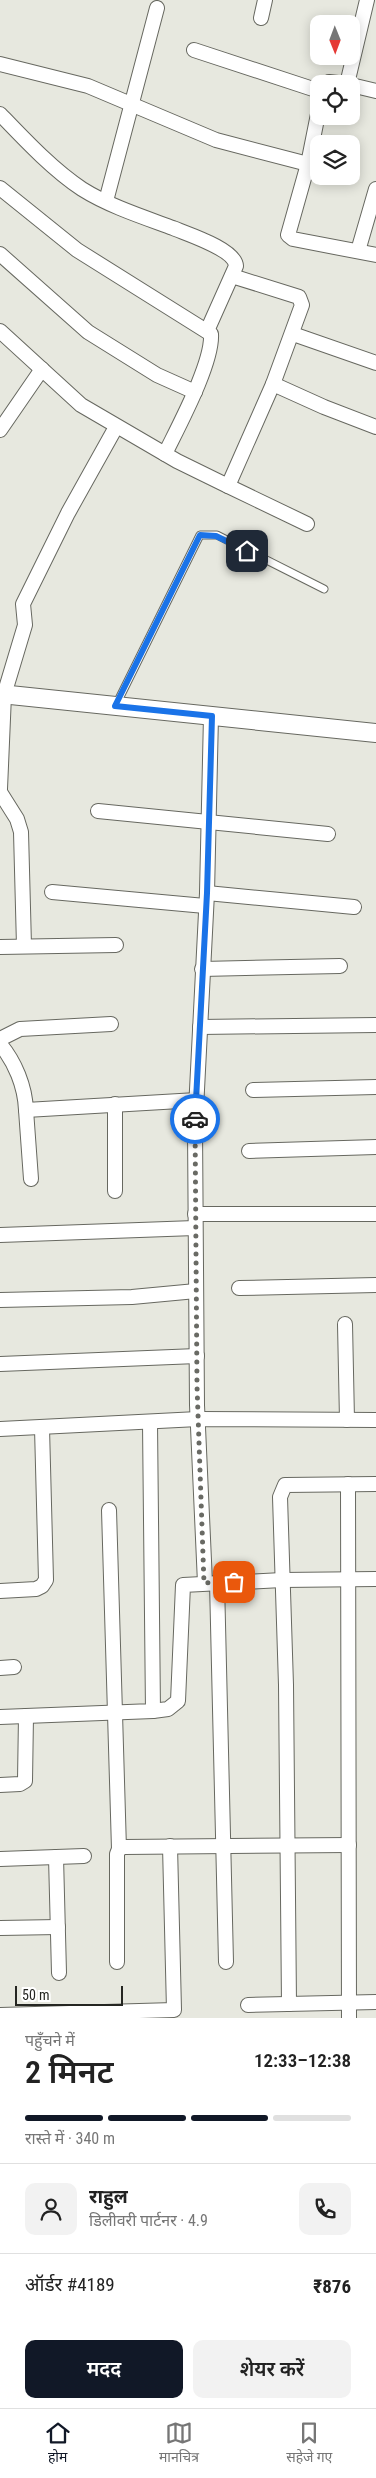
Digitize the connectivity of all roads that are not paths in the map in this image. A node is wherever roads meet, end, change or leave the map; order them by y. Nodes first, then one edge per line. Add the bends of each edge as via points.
1 (265, 0) edge
2 (369, 6) edge
3 (157, 8) dead end
4 (261, 18) dead end
5 (194, 50) dead end
6 (0, 64) edge
7 (350, 75) edge
8 (360, 87) edge
9 (310, 88) edge
10 (376, 91) edge
11 (130, 104) junction
12 (0, 114) edge
13 (316, 125) edge
14 (308, 164) junction
15 (0, 188) edge
16 (376, 189) edge
17 (106, 201) junction
18 (358, 251) junction
19 (0, 254) edge
20 (376, 255) edge
21 (232, 276) junction
22 (0, 331) edge
23 (207, 331) junction
24 (293, 334) junction
25 (376, 363) edge
26 (42, 369) junction
27 (273, 384) junction
28 (195, 392) junction
29 (116, 427) junction
30 (376, 427) edge
31 (0, 430) edge
32 (165, 454) junction
33 (228, 486) junction
34 (307, 524) dead end
35 (324, 589) dead end
36 (2, 695) edge
37 (115, 706) junction
38 (212, 716) junction
39 (376, 733) edge
40 (0, 791) edge
41 (98, 811) dead end
42 (209, 823) junction
43 (328, 834) dead end
44 (52, 892) dead end
45 (206, 899) junction
46 (354, 907) dead end
47 (116, 945) dead end
48 (24, 946) junction
49 (0, 947) edge
50 (340, 966) dead end
51 (202, 968) junction
52 (111, 1024) dead end
53 (376, 1024) edge
54 (200, 1027) junction
55 (0, 1039) edge
56 (0, 1044) edge
57 (376, 1087) edge
58 (253, 1090) dead end
59 (196, 1100) junction
60 (115, 1104) junction
61 (26, 1110) junction
62 (376, 1147) edge
63 (249, 1151) dead end
64 (31, 1179) dead end
65 (115, 1191) dead end
66 (195, 1214) junction
67 (376, 1214) edge
68 (195, 1228) junction
69 (0, 1235) edge
70 (376, 1285) edge
71 (239, 1288) dead end
72 (196, 1291) junction
73 (0, 1300) edge
74 (345, 1324) dead end
75 (197, 1356) junction
76 (0, 1364) edge
77 (198, 1419) junction
78 (347, 1420) junction
79 (376, 1420) edge
80 (150, 1423) junction
81 (42, 1428) junction
82 (0, 1429) edge
83 (348, 1484) junction
84 (376, 1484) edge
85 (108, 1510) dead end
86 (349, 1579) junction
87 (376, 1579) edge
88 (282, 1580) junction
89 (211, 1583) junction
90 (0, 1591) edge
91 (152, 1711) junction
92 (113, 1713) junction
93 (26, 1716) junction
94 (0, 1717) edge
95 (0, 1785) edge
96 (288, 1845) junction
97 (349, 1845) junction
98 (170, 1846) junction
99 (224, 1846) junction
100 (119, 1849) junction
101 (84, 1856) dead end
102 (56, 1857) junction
103 (0, 1859) edge
104 (58, 1927) junction
105 (0, 1928) edge
106 (117, 1962) dead end
107 (226, 1962) dead end
108 (59, 1973) dead end
109 (376, 2002) edge
110 (349, 2003) junction
111 (289, 2004) junction
112 (248, 2005) dead end
113 (0, 2015) edge
114 (349, 2018) edge

1 - 4 street
2 - 7 street
3 - 11 street
5 - 9 street
6 - 11 street via 88,86
8 - 10 street
11 - 14 street via 216,140
11 - 17 street
12 - 17 street via 69,180
13 - 14 street
14 - 18 street via 288,235 293,240
15 - 23 street via 76,250
16 - 18 street
17 - 21 street via 226,251 236,262
18 - 20 street
19 - 28 street via 88,332 157,375
21 - 23 street
21 - 24 street via 299,297 302,305
22 - 26 street
23 - 28 street via 211,334 211,345
24 - 25 street
24 - 27 street
26 - 29 street via 81,405
26 - 31 street
27 - 30 street
27 - 33 street
28 - 32 street
29 - 32 street
29 - 36 street via 23,604 24,625
32 - 33 street
33 - 34 street
35 - 37 lane via 216,536 200,535
36 - 37 street
36 - 40 street
37 - 38 street
38 - 39 street
38 - 42 street
40 - 48 street via 18,819 21,832
41 - 42 street
42 - 43 street
42 - 45 street
44 - 45 street
45 - 46 street
45 - 51 street
47 - 48 street
48 - 49 street
50 - 51 street
51 - 54 street
52 - 55 street via 20,1029
53 - 54 street
54 - 59 street
56 - 61 street via 22,1083
57 - 58 street
59 - 60 street
59 - 66 street
60 - 61 street
60 - 65 street
61 - 64 street
62 - 63 street
66 - 67 street
66 - 68 street
68 - 69 street
68 - 72 street
70 - 71 street
72 - 73 street via 132,1297
72 - 75 street
74 - 78 street
75 - 76 street
75 - 77 street
77 - 78 street
77 - 80 street
77 - 89 street
78 - 79 street
80 - 81 street
80 - 91 street
81 - 82 street
81 - 90 street via 46,1580 36,1589
83 - 84 street
83 - 86 street
83 - 88 street via 283,1487 280,1497
85 - 92 street
86 - 87 street
86 - 88 street
86 - 97 street
88 - 89 street
88 - 96 street
89 - 91 street via 186,1584 182,1590 178,1702 168,1709
89 - 99 street
91 - 92 street
92 - 93 street
92 - 100 street
93 - 94 street
93 - 95 street via 25,1781
96 - 97 street
96 - 99 street
96 - 111 street
97 - 110 street
98 - 99 street
98 - 100 street
98 - 113 street via 174,2010
99 - 107 street
100 - 106 street
101 - 102 street
102 - 103 street
102 - 104 street
104 - 105 street
104 - 108 street
109 - 110 street
110 - 111 street
110 - 114 street
111 - 112 street

